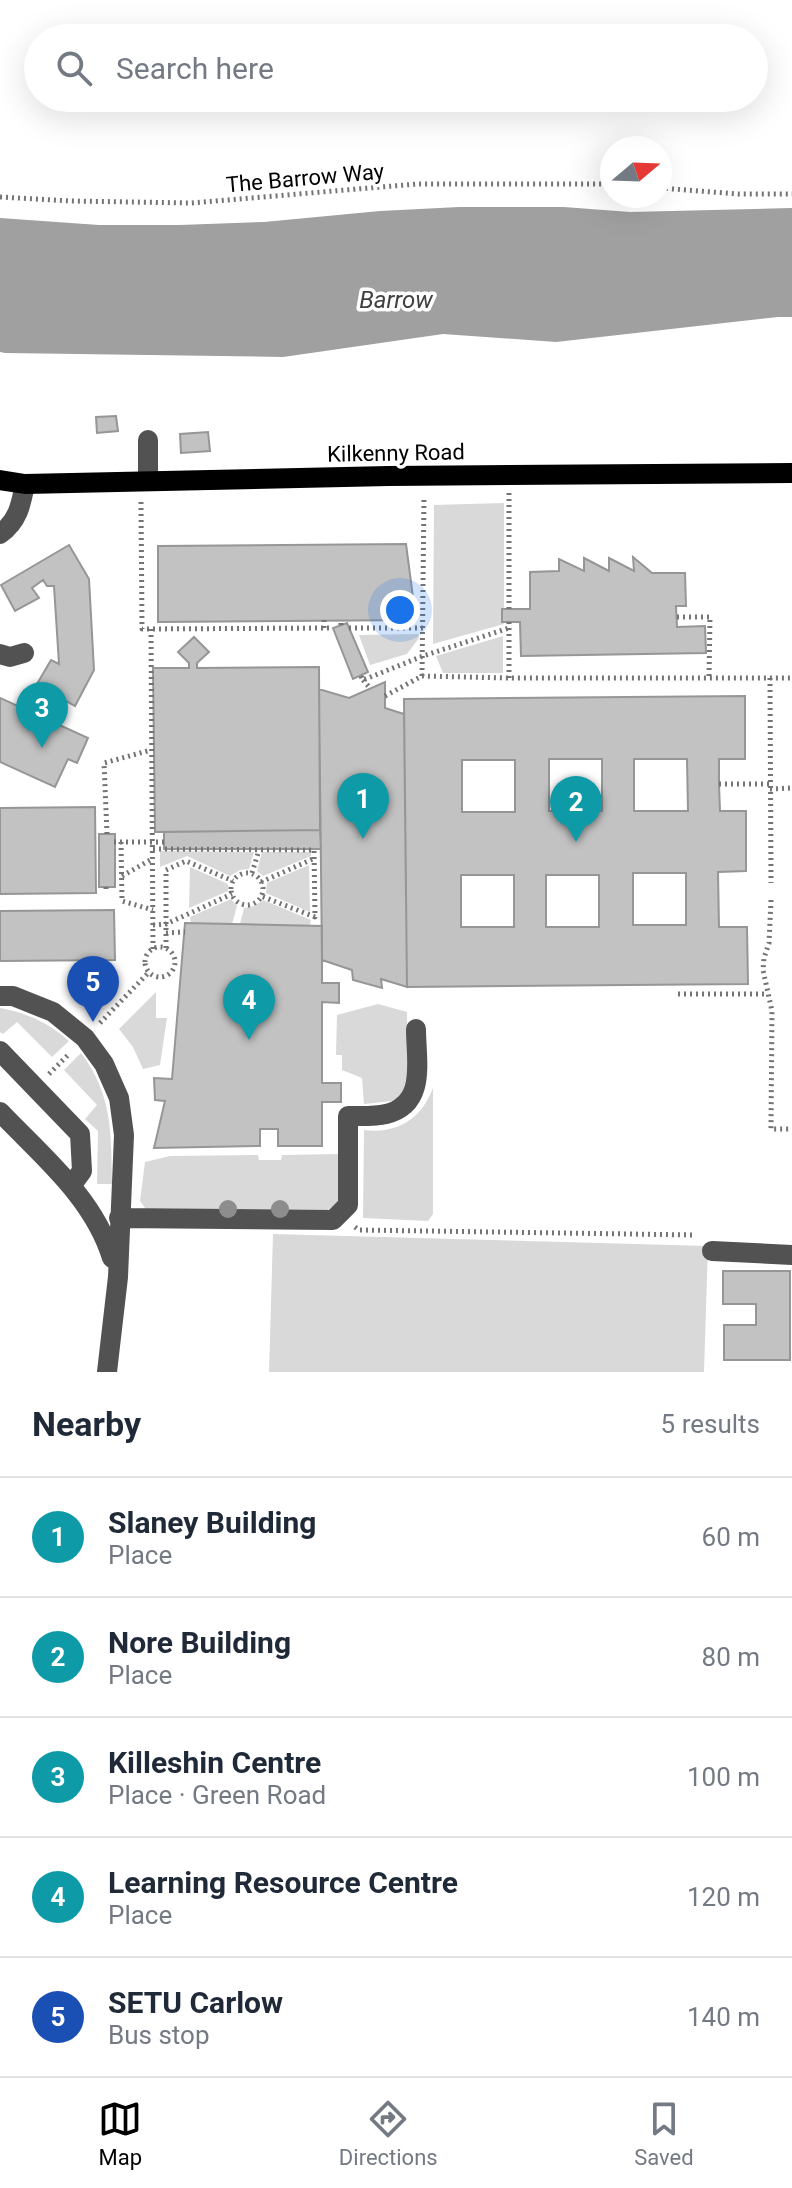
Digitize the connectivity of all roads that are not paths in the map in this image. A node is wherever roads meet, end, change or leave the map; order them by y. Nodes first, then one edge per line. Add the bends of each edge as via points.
1 (148, 440) dead end
2 (792, 473) edge
3 (0, 480) edge
4 (144, 482) junction
5 (25, 484) junction
6 (0, 534) edge
7 (24, 653) dead end
8 (0, 654) edge
9 (0, 996) edge
10 (416, 1029) dead end
11 (0, 1051) edge
12 (0, 1112) edge
13 (71, 1186) junction
14 (119, 1218) junction
15 (708, 1243) road end
16 (792, 1255) edge
17 (118, 1277) junction
18 (107, 1372) edge

1 - 4 street
2 - 4 main road, Kilkenny Road
3 - 5 main road, Kilkenny Road
4 - 5 main road, Kilkenny Road
5 - 6 street via 20,511
7 - 8 street
9 - 14 street via 53,1012 85,1038 104,1064 119,1098 124,1135
10 - 14 street via 417,1088 406,1104 386,1114 348,1116 348,1205 333,1220
11 - 13 street via 80,1134 82,1171
12 - 13 street
13 - 17 street via 105,1235
14 - 17 street
15 - 16 street
17 - 18 street

